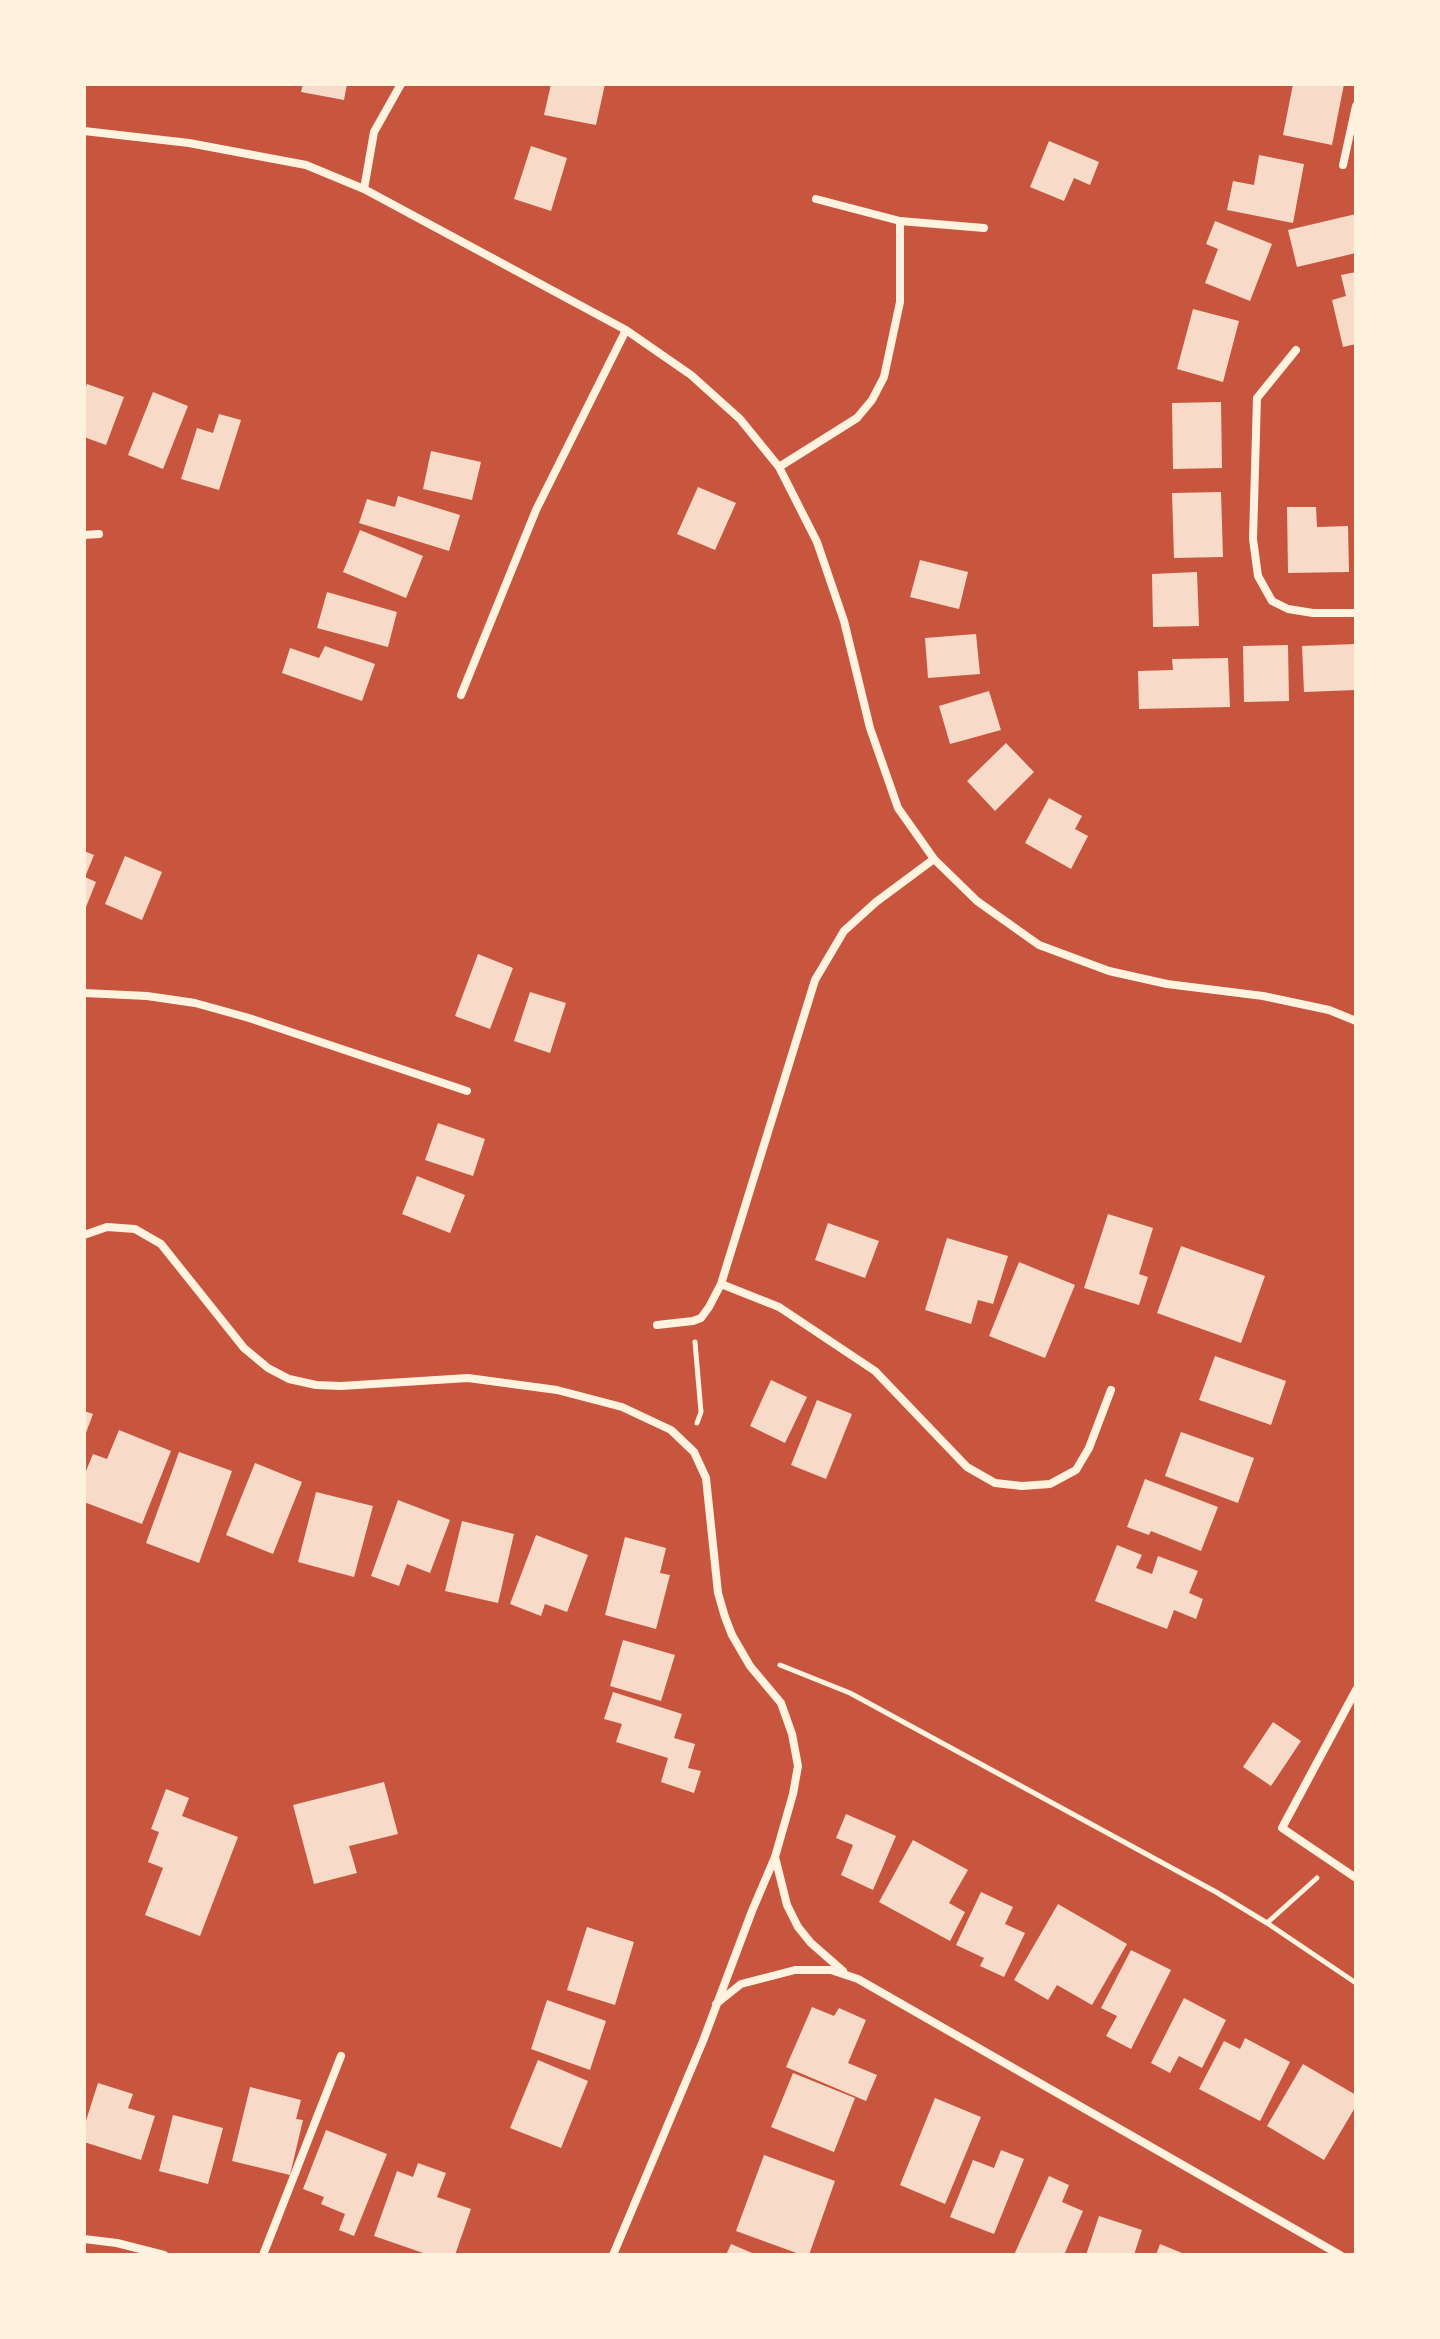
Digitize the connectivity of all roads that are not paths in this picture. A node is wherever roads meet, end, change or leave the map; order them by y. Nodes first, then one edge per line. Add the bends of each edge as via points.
1 (401, 84) edge
2 (1356, 106) edge
3 (84, 131) edge
4 (1343, 165) dead end
5 (364, 189) junction
6 (816, 199) dead end
7 (900, 221) junction
8 (984, 228) dead end
9 (626, 330) junction
10 (1296, 350) dead end
11 (779, 467) junction
12 (99, 534) dead end
13 (84, 535) edge
14 (1356, 613) edge
15 (461, 695) dead end
16 (934, 859) junction
17 (84, 993) edge
18 (1356, 1021) edge
19 (467, 1091) dead end
20 (84, 1235) edge
21 (721, 1284) junction
22 (657, 1325) dead end
23 (1111, 1390) dead end
24 (1356, 1690) edge
25 (775, 1857) junction
26 (1356, 1878) edge
27 (858, 1979) junction
28 (715, 2005) junction
29 (341, 2056) dead end
30 (84, 2239) edge
31 (164, 2255) edge
32 (263, 2255) edge
33 (613, 2255) edge
34 (1340, 2255) edge

1 - 5 street via 374,132
2 - 4 street
3 - 5 street via 189,143 306,165
5 - 9 street
6 - 7 street
7 - 8 street
7 - 11 street via 900,302 884,377 857,418
9 - 11 street via 691,375 740,419
9 - 15 street via 536,510
10 - 14 street via 1257,398 1253,539 1258,576 1272,601 1288,609
11 - 16 street via 817,542 898,808
12 - 13 street
16 - 18 street via 977,901 1039,945 1109,971 1276,999
16 - 21 street via 844,931 815,980
17 - 19 street via 195,1003
20 - 25 street via 107,1227 135,1229 161,1244 244,1348 289,1379 341,1386 468,1378 557,1390 622,1407 671,1430 694,1452 706,1478 725,1617 750,1666 781,1703 792,1734 798,1766
21 - 22 street via 701,1318
21 - 23 street via 779,1307 875,1371 967,1467 995,1483 1050,1484 1076,1470
24 - 26 street via 1282,1828
25 - 27 street via 798,1927 834,1965
25 - 28 street
27 - 28 street via 831,1970 795,1970 741,1984
27 - 34 street
28 - 33 street
29 - 32 street
30 - 31 street

